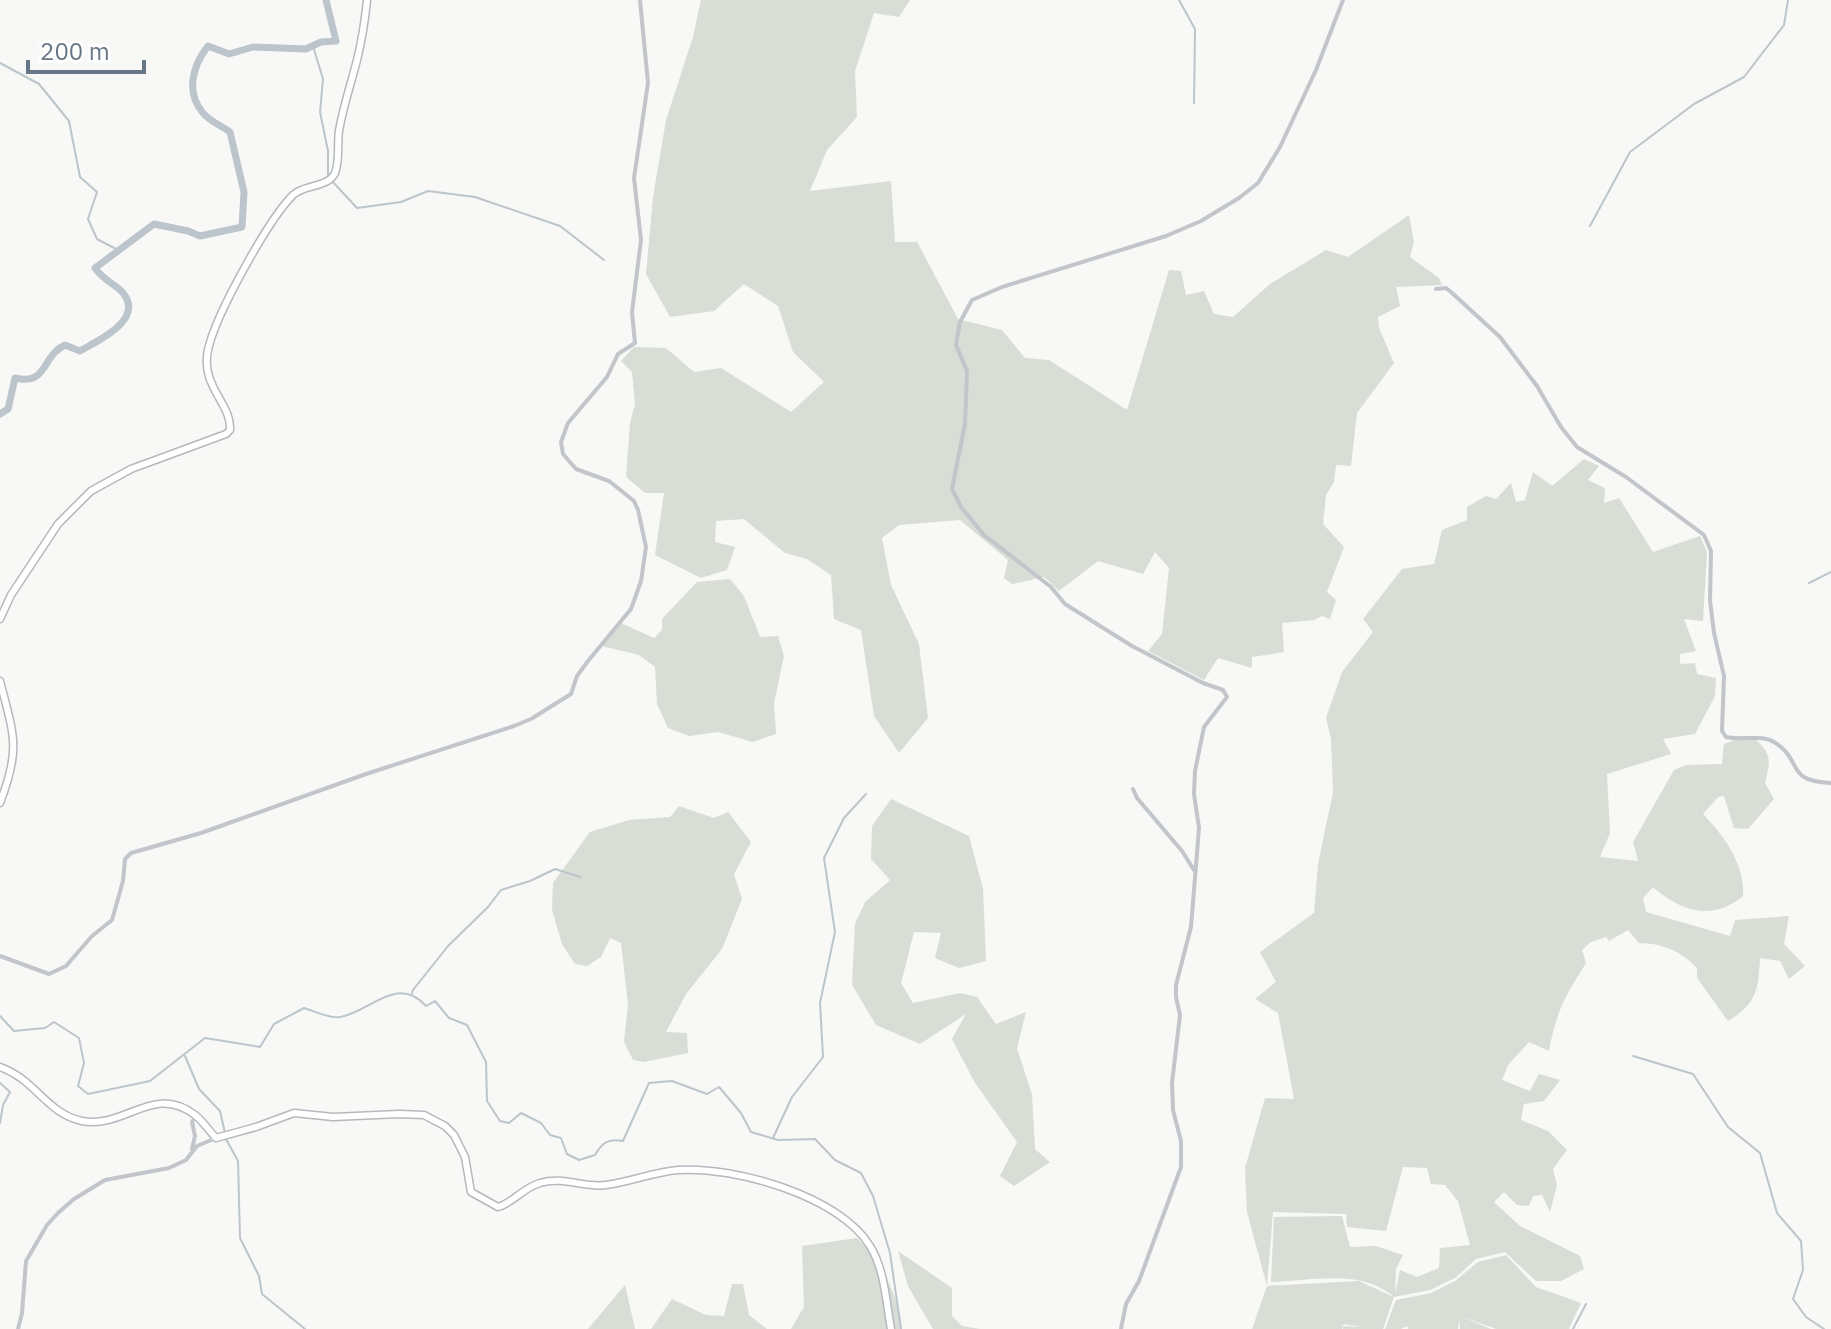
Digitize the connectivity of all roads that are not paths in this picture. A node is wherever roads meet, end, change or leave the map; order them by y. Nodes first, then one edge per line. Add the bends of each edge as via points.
1 (367, 0) edge
2 (640, 0) edge
3 (1343, 0) edge
4 (1436, 289) dead end
5 (0, 619) edge
6 (0, 681) edge
7 (1831, 783) edge
8 (1133, 789) dead end
9 (0, 803) edge
10 (1194, 870) junction
11 (0, 956) edge
12 (1, 1067) edge
13 (196, 1116) junction
14 (218, 1137) junction
15 (191, 1152) junction
16 (18, 1329) edge
17 (891, 1329) edge
18 (1121, 1329) edge

1 - 5 street via 339,130 336,172 287,201 237,284 208,347 207,372 230,430 131,469 91,491 58,524
2 - 11 street via 648,83 634,178 641,240 632,312 635,343 618,354 607,377 568,423 561,442 563,454 576,469 620,488 638,510 646,554 627,615 577,676 571,694 531,719 131,853 125,859 112,920 66,966 49,974
3 - 10 street via 1316,70 1258,183 1201,221 1166,236 972,300 956,345 967,371 965,424 952,489 961,507 984,535 1065,604 1132,646 1223,690 1227,697 1204,727 1199,749
4 - 7 street via 1446,288 1500,337 1577,447 1704,535 1711,551 1710,601 1724,676 1722,731 1726,737 1766,739 1785,752 1803,777
6 - 9 street via 15,751
8 - 10 street
10 - 18 street via 1191,927 1176,997 1180,1015 1172,1083 1181,1167
12 - 13 street via 30,1083 60,1113 84,1122 107,1122 162,1103
13 - 14 street
13 - 15 street
14 - 15 street
14 - 17 street via 294,1113 424,1115 454,1135 465,1157 471,1192 498,1207 549,1181 601,1186 688,1170 760,1182 813,1201 858,1230 879,1266
15 - 16 street via 169,1168 105,1180 59,1212 26,1261

